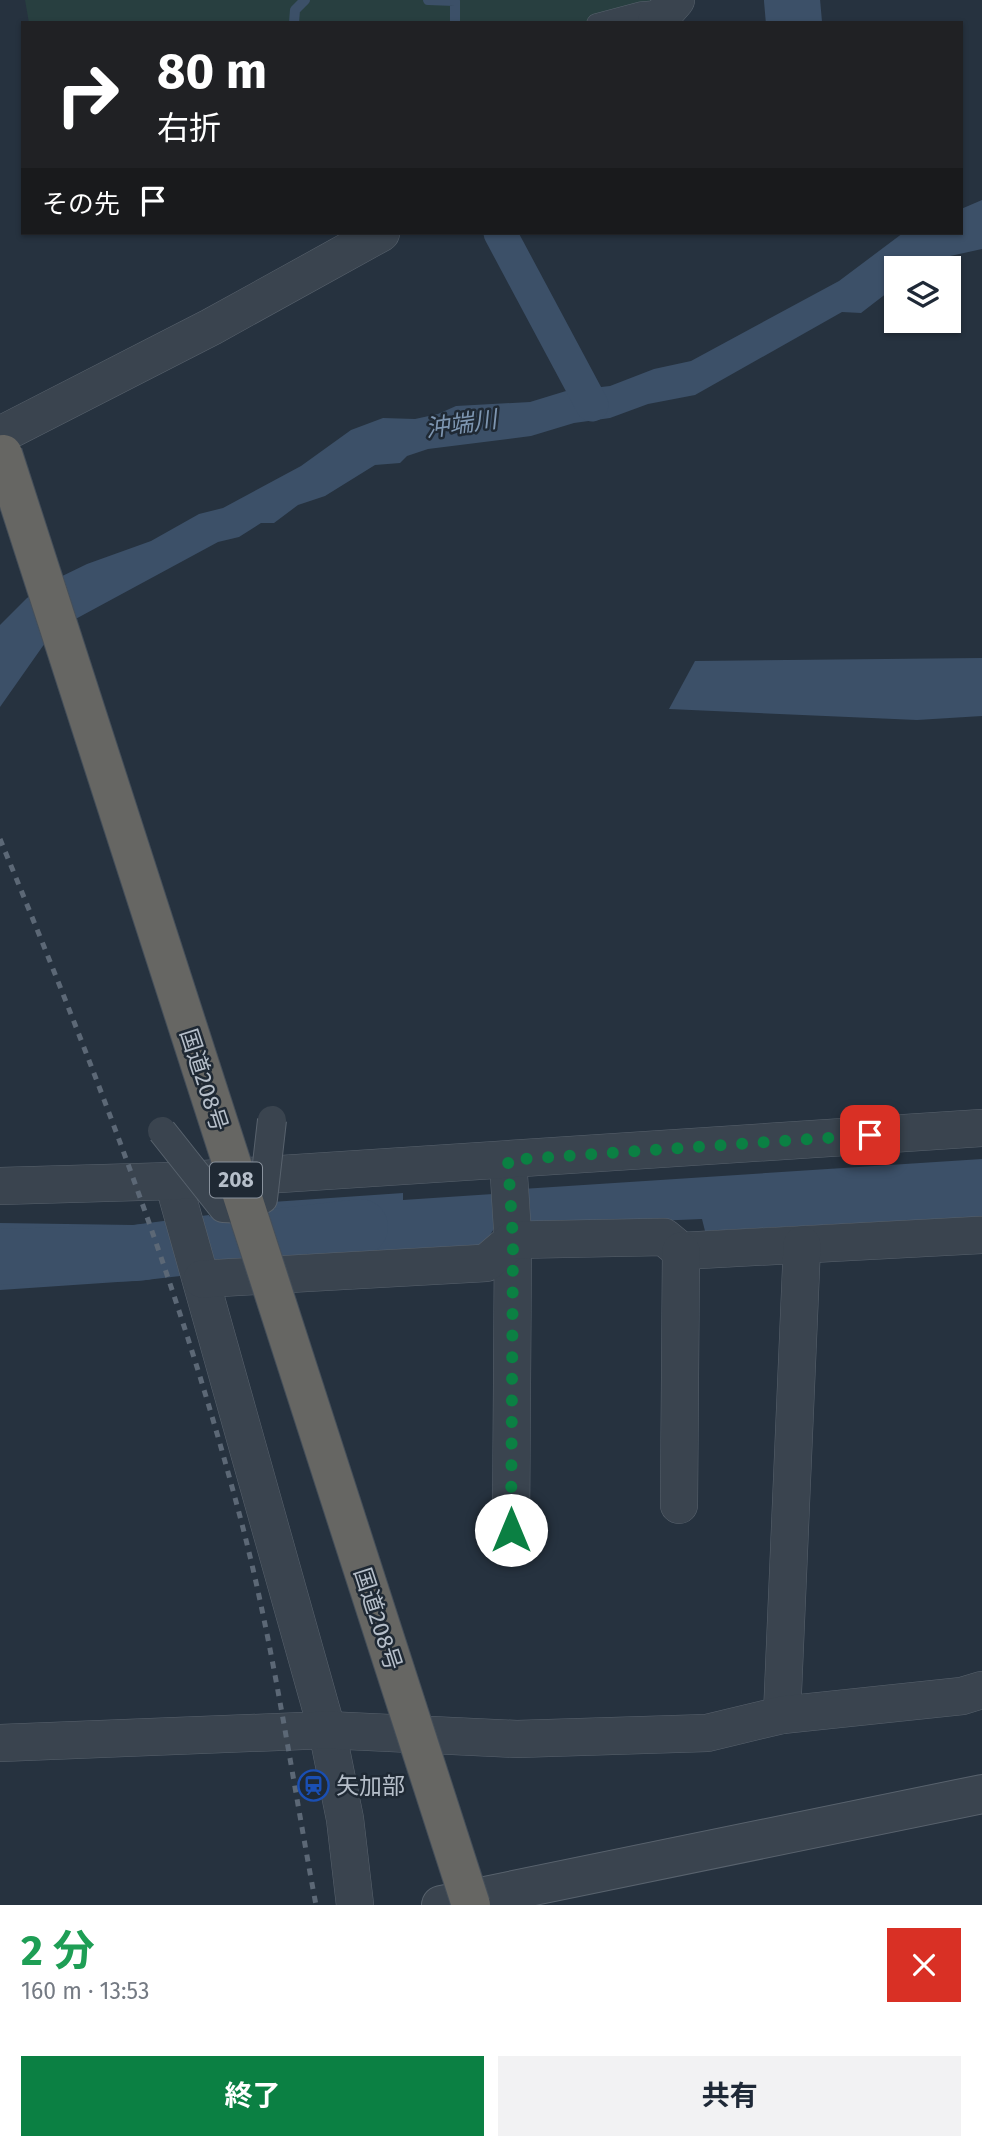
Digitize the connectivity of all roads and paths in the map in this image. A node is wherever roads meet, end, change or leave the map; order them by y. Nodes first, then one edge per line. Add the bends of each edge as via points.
1 (666, 10) edge
2 (603, 21) edge
3 (377, 235) edge
4 (1, 444) edge
5 (272, 1120) dead end
6 (982, 1128) edge
7 (162, 1131) dead end
8 (508, 1160) junction
9 (0, 1186) edge
10 (177, 1193) junction
11 (246, 1209) junction
12 (982, 1235) edge
13 (513, 1240) junction
14 (802, 1245) junction
15 (681, 1251) junction
16 (202, 1279) junction
17 (679, 1505) dead end
18 (511, 1530) dead end
19 (982, 1690) edge
20 (782, 1716) junction
21 (327, 1730) junction
22 (0, 1743) edge
23 (982, 1794) edge
24 (355, 1905) edge
25 (441, 1905) edge
26 (471, 1905) edge

1 - 2 lane via 640,11
3 - 4 street
4 - 11 highway, 国道208号 / 208, bridge
5 - 11 street, bridge via 264,1199
6 - 8 street
7 - 11 street, bridge via 223,1208
8 - 10 street
8 - 13 street
9 - 10 street
10 - 16 street
11 - 26 highway, 国道208号 / 208, bridge
12 - 14 street
13 - 15 street via 664,1237
13 - 16 street via 486,1263
13 - 18 street
14 - 15 street
14 - 20 street
15 - 17 street
16 - 21 street
19 - 20 street
20 - 21 street via 707,1733 517,1739
21 - 22 street
21 - 24 street via 345,1818
23 - 25 street

